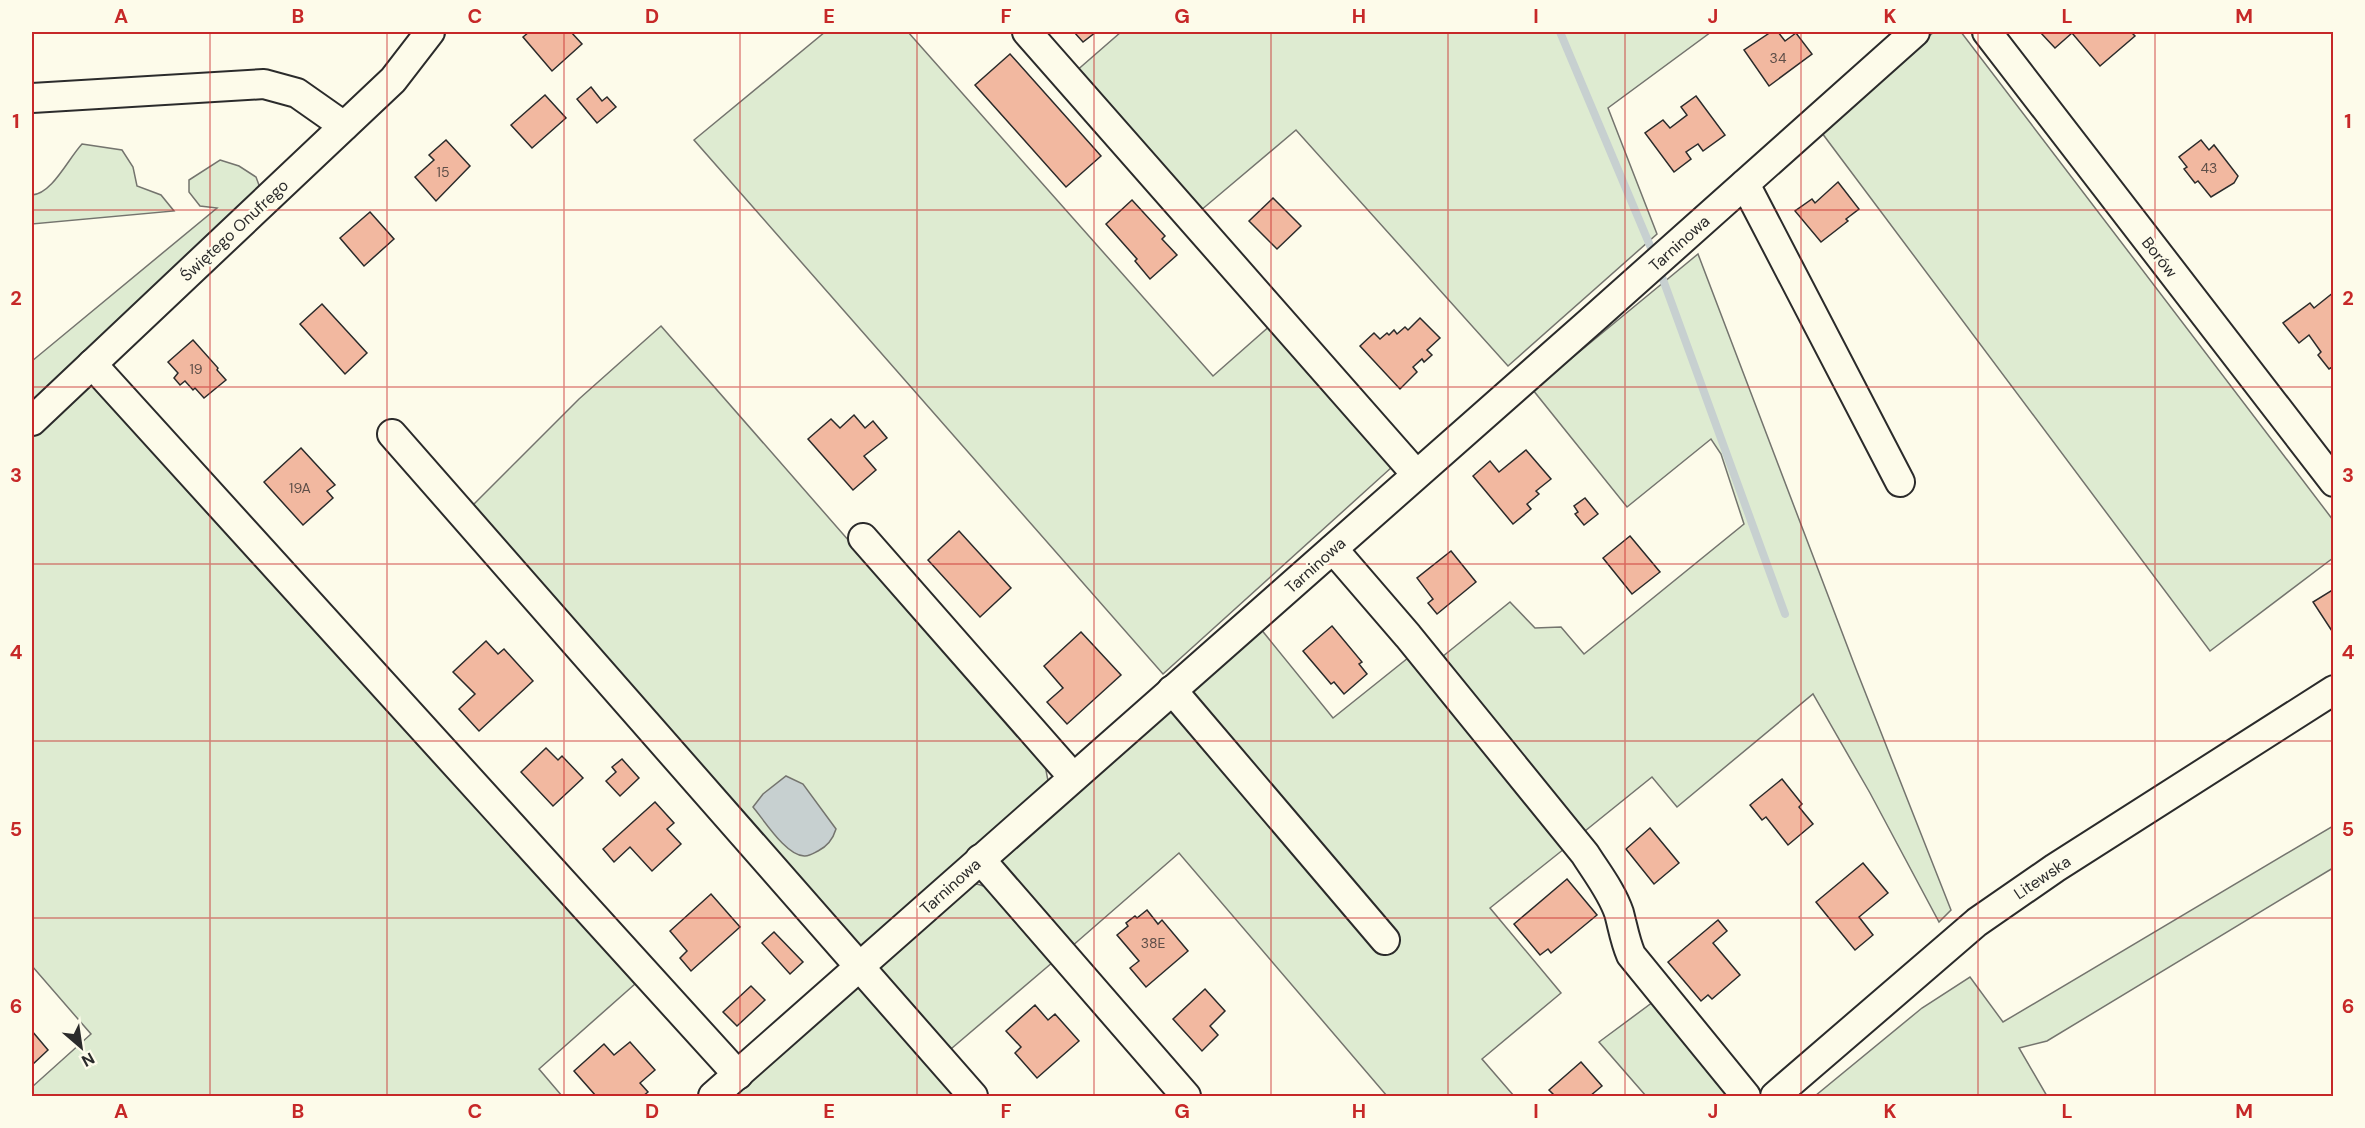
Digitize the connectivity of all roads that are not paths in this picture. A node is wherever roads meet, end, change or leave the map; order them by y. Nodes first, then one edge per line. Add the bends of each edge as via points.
1 (430, 32) edge
2 (1027, 32) edge
3 (1915, 32) edge
4 (1987, 32) edge
5 (32, 98) edge
6 (344, 126) junction
7 (1745, 184) junction
8 (92, 364) junction
9 (32, 421) edge
10 (392, 434) dead end
11 (1416, 474) junction
12 (1900, 482) dead end
13 (2334, 482) edge
14 (863, 538) dead end
15 (1333, 549) junction
16 (1172, 690) junction
17 (2334, 690) edge
18 (1073, 777) junction
19 (980, 859) junction
20 (1385, 940) dead end
21 (861, 967) junction
22 (738, 1075) junction
23 (713, 1096) edge
24 (974, 1096) edge
25 (1186, 1096) edge
26 (1746, 1096) edge
27 (1774, 1096) edge

1 - 6 street, Świętego Onufrego via 393,80
2 - 11 street
3 - 7 street, Tarninowa
4 - 13 street, Borów
5 - 6 street via 264,84 297,93
6 - 8 street, Świętego Onufrego
7 - 11 street, Tarninowa
7 - 12 street
8 - 9 street, Świętego Onufrego
8 - 22 street
10 - 21 street
11 - 15 street, Tarninowa
14 - 18 street
15 - 16 street, Tarninowa
15 - 26 street via 1585,854 1618,913 1631,956
16 - 18 street, Tarninowa
16 - 20 street
17 - 27 street, Litewska via 1977,922
18 - 19 street, Tarninowa
19 - 21 street, Tarninowa
19 - 25 street
21 - 22 street, Tarninowa
21 - 24 street
22 - 23 street, Tarninowa

